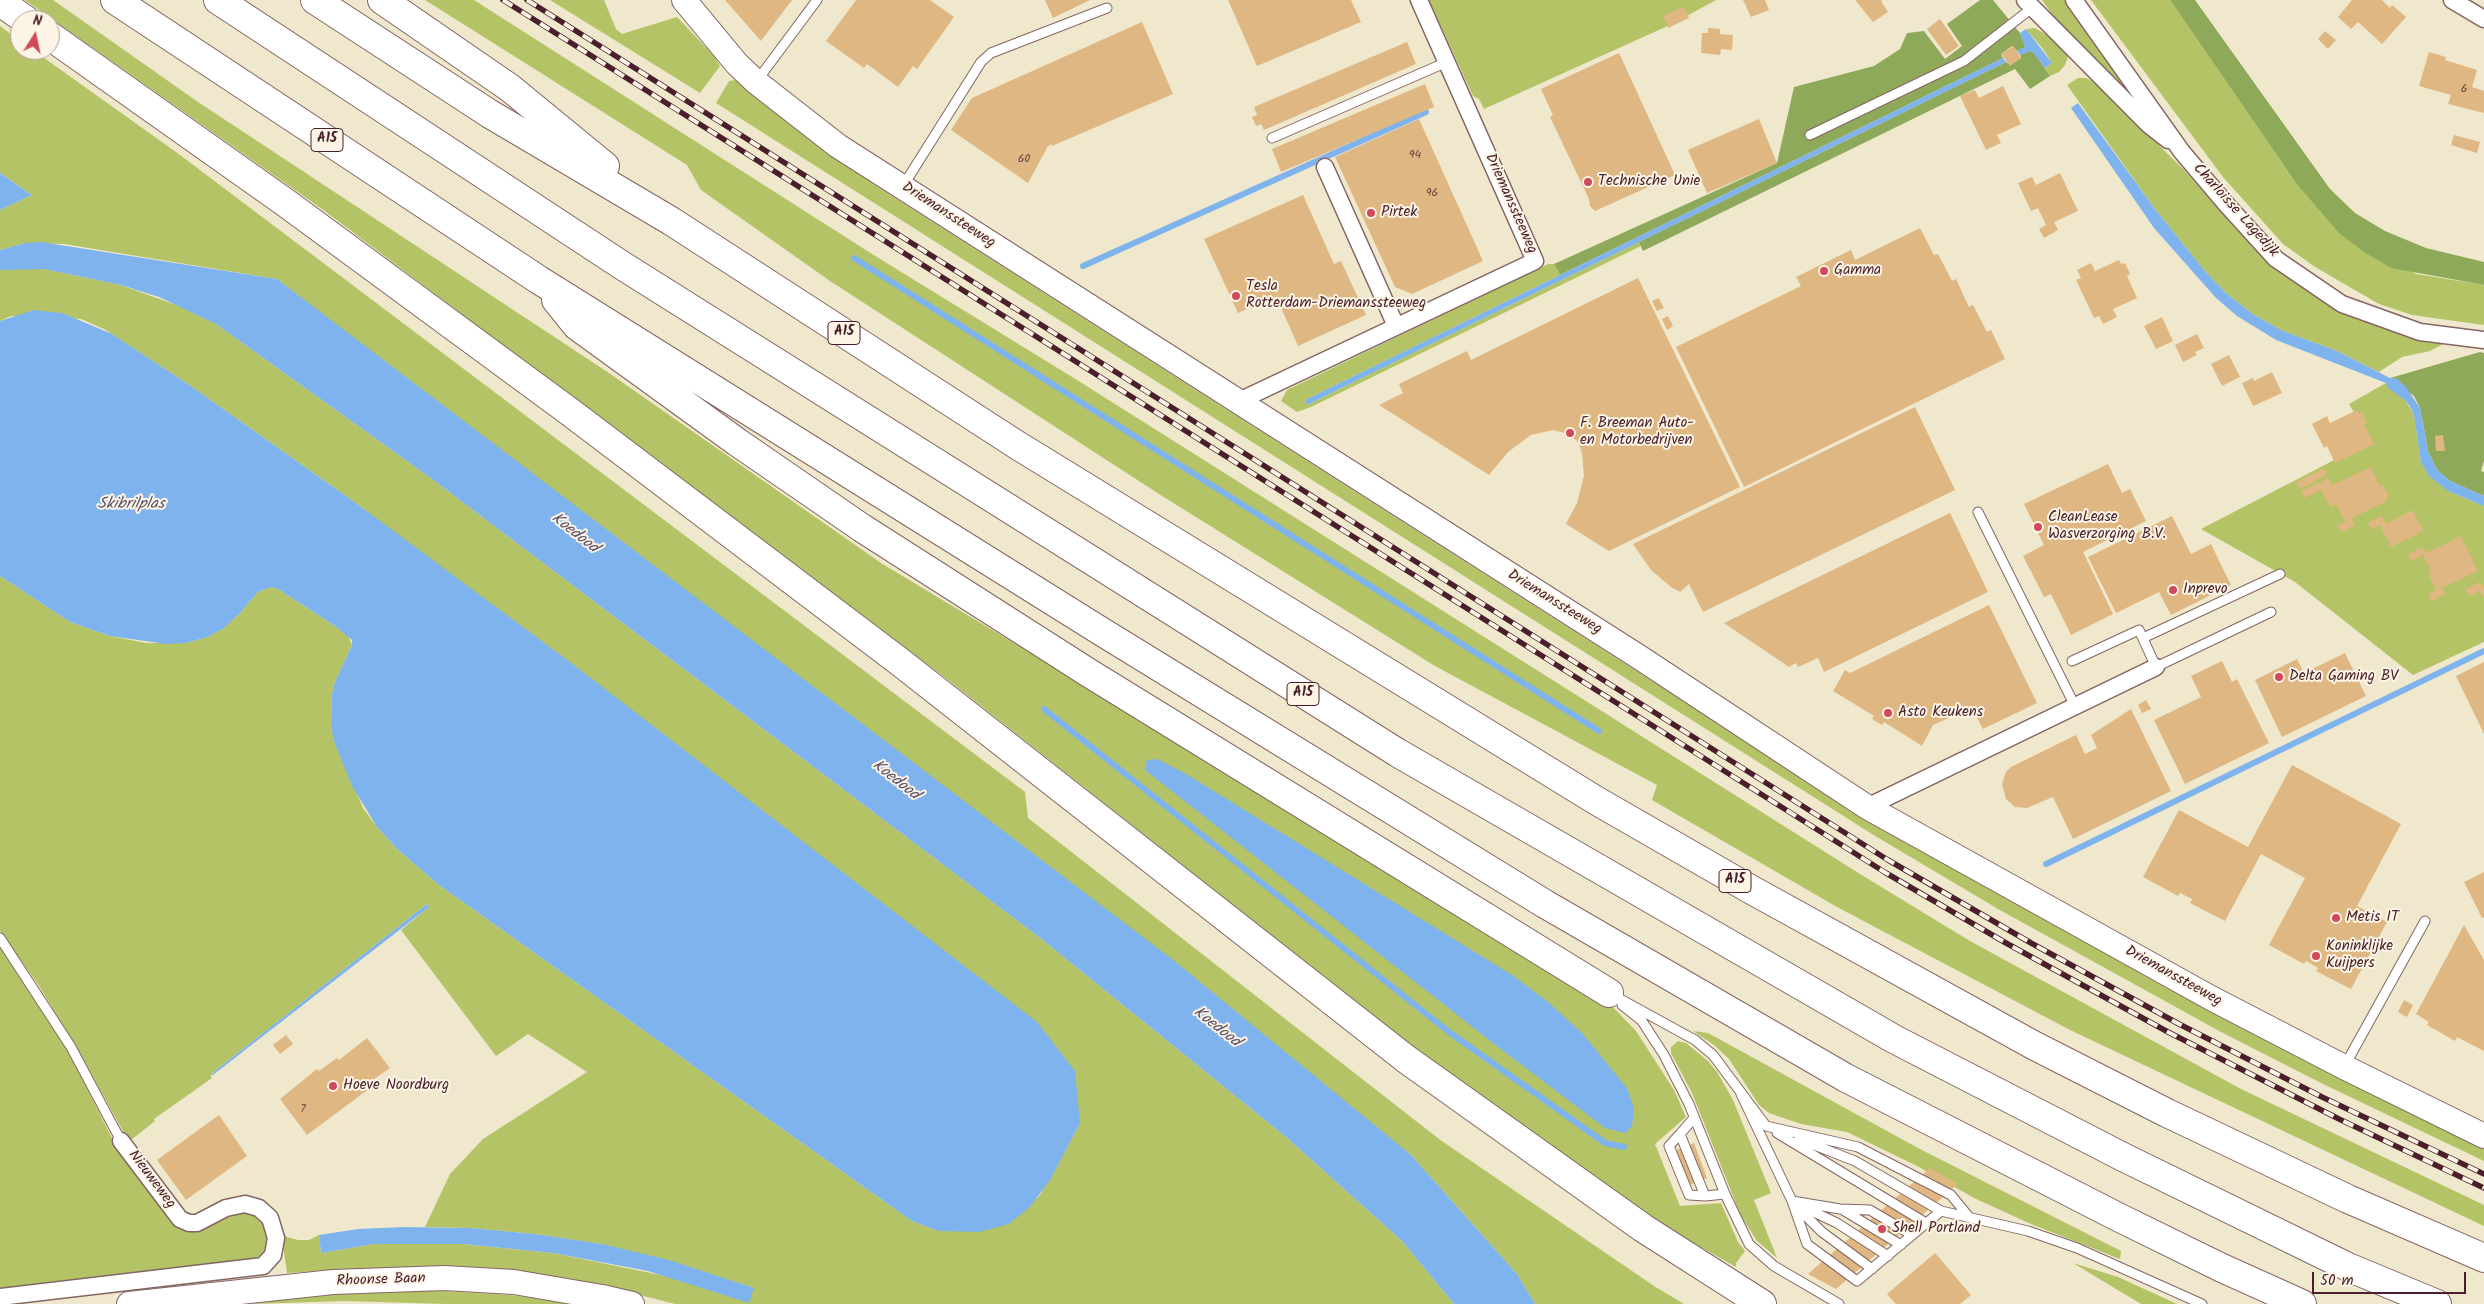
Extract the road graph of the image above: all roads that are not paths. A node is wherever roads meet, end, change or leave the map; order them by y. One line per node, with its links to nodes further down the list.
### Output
1 (115, 0): 24 (highway, A15)
2 (218, 0): 65 (highway, A15)
3 (315, 0): 23 (highway, A15)
4 (382, 0): 23 (highway, A15)
5 (684, 0): 17 (main road, Driemanssteeweg)
6 (817, 0): 17 (lane)
7 (1420, 0): 16 (street, Driemanssteeweg)
8 (2074, 0): 20 (street, Charloisse Lagedijk)
9 (2452, 0): 14 (street)
10 (0, 2): 13 (highway)
11 (2028, 3): 18 (lane, Charloisse Lagedijk); 20 (street, Charloisse Lagedijk)
12 (1107, 8): 22 (lane)
13 (12, 10)
14 (2484, 19)
15 (60, 43): 61 (highway)
16 (1447, 62): 19 (lane); 25 (street, Driemanssteeweg)
17 (756, 82): 22 (main road, Driemanssteeweg)
18 (1810, 135)
19 (1272, 138)
20 (2182, 152): 26 (street, Charloisse Lagedijk)
21 (1325, 167): 25 (street)
22 (903, 186): 27 (main road, Driemanssteeweg)
23 (671, 221): 56 (highway, A15)
24 (539, 280): 38 (highway, A15); 64 (highway, A15)
25 (1396, 326): 27 (street, Driemanssteeweg)
26 (2484, 340)
27 (1239, 401): 35 (main road, Driemanssteeweg)
28 (1978, 512): 34 (lane)
29 (2280, 574): 31 (lane)
30 (2271, 612): 33 (lane)
31 (2143, 638): 32 (lane); 33 (lane)
32 (2072, 661)
33 (2156, 667): 34 (street)
34 (2074, 706): 35 (street)
35 (1867, 807): 39 (main road, Driemanssteeweg)
36 (2425, 921): 39 (lane)
37 (0, 938): 45 (lane, Nieuweweg)
38 (1609, 993): 40 (lane, A15); 41 (lane, A15)
39 (2344, 1067): 44 (main road, Driemanssteeweg)
40 (1741, 1094): 42 (lane); 48 (lane, A15)
41 (1694, 1118): 43 (lane); 46 (lane, A15)
42 (1766, 1126): 50 (lane); 51 (lane); 52 (lane)
43 (1680, 1134): 47 (lane); 47 (lane)
44 (2484, 1136)
45 (121, 1141): 58 (street, Nieuweweg)
46 (1725, 1194): 47 (lane); 62 (lane, A15)
47 (1705, 1196)
48 (1792, 1201): 49 (lane); 55 (lane); 57 (lane); 57 (lane, A15)
49 (1840, 1209): 53 (lane); 54 (lane)
50 (1941, 1211): 51 (lane); 52 (lane, A15)
51 (1970, 1217): 63 (lane)
52 (1926, 1224): 53 (lane, A15)
53 (1912, 1235): 54 (lane, A15)
54 (1901, 1245): 55 (lane, A15)
55 (1888, 1256): 57 (lane, A15)
56 (2484, 1258)
57 (1872, 1269)
58 (0, 1297)
59 (129, 1304): 60 (main road, Rhoonse Baan)
60 (632, 1304)
61 (1762, 1304)
62 (1839, 1304)
63 (2202, 1304)
64 (2302, 1304)
65 (2437, 1304)

